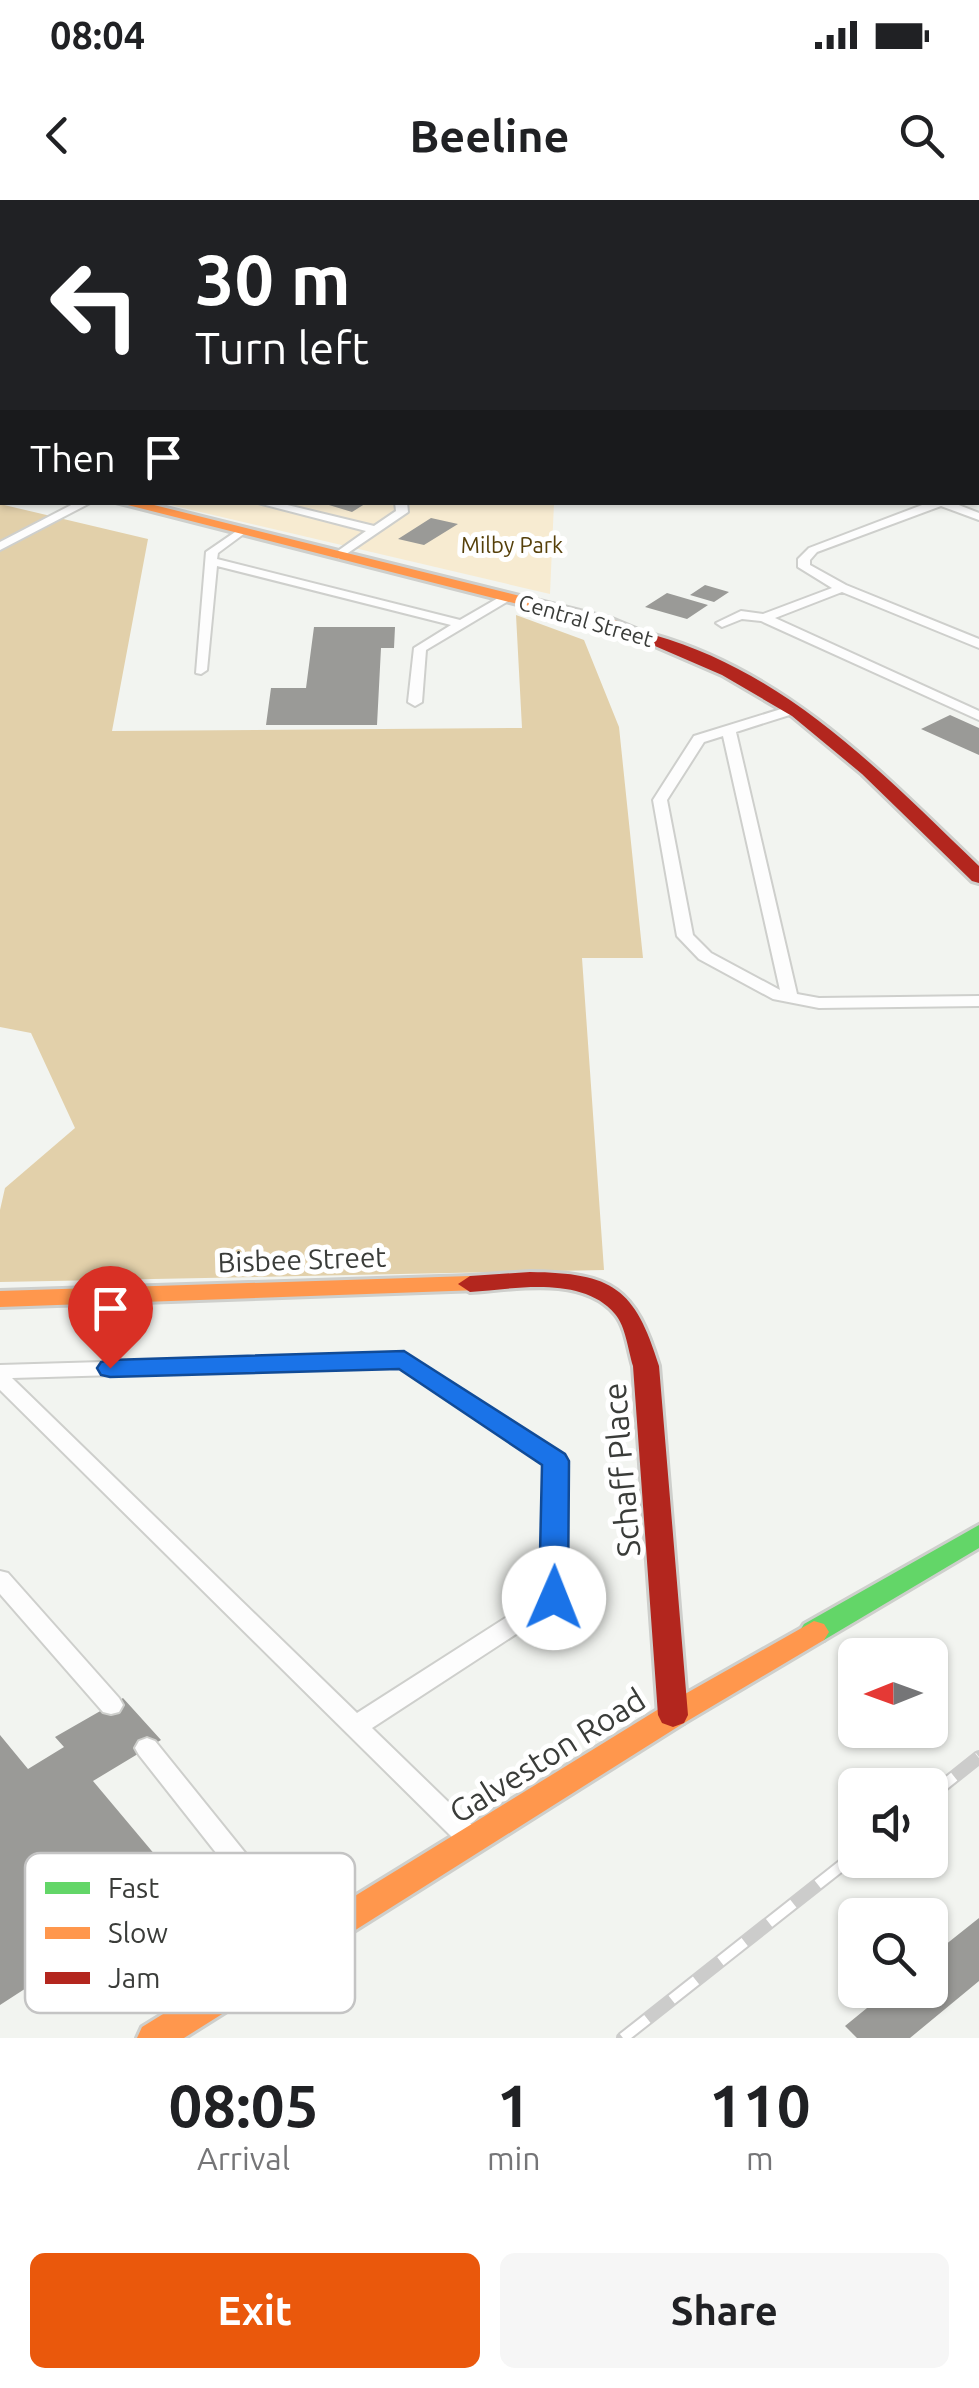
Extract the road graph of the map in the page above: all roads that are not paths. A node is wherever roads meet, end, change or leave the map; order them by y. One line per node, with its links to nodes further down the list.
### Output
1 (81, 505): 10 (lane)
2 (135, 505): 9 (street, Central Street)
3 (272, 505): 8 (lane)
4 (401, 505): 8 (lane)
5 (936, 505): 13 (lane)
6 (946, 505): 7 (lane)
7 (979, 517)
8 (376, 530): 11 (lane)
9 (241, 531): 11 (street, Central Street); 12 (lane)
10 (0, 547)
11 (339, 555): 14 (street, Central Street)
12 (212, 561): 17 (lane); 19 (lane)
13 (842, 588): 15 (lane); 18 (lane)
14 (509, 598): 17 (lane); 21 (street, Central Street)
15 (764, 618): 16 (lane); 22 (lane)
16 (722, 623)
17 (462, 624): 20 (lane)
18 (979, 644)
19 (201, 670)
20 (415, 702)
21 (794, 709): 23 (lane); 24 (street, Central Street)
22 (979, 716)
23 (729, 731): 25 (lane); 25 (lane)
24 (979, 876)
25 (790, 998): 26 (lane)
26 (979, 1001)
27 (604, 1292): 28 (street, Bisbee Street); 33 (street, Schaff Place)
28 (0, 1299)
29 (0, 1375): 34 (lane); 34 (lane)
30 (979, 1535): 33 (street, Galveston Road)
31 (0, 1579): 32 (lane)
32 (112, 1705)
33 (673, 1715): 36 (street, Galveston Road)
34 (356, 1726): 36 (lane)
35 (148, 1748): 37 (lane)
36 (470, 1840): 38 (street, Galveston Road)
37 (231, 1853)
38 (355, 1911)
39 (193, 2013): 40 (street, Galveston Road)
40 (154, 2038)

